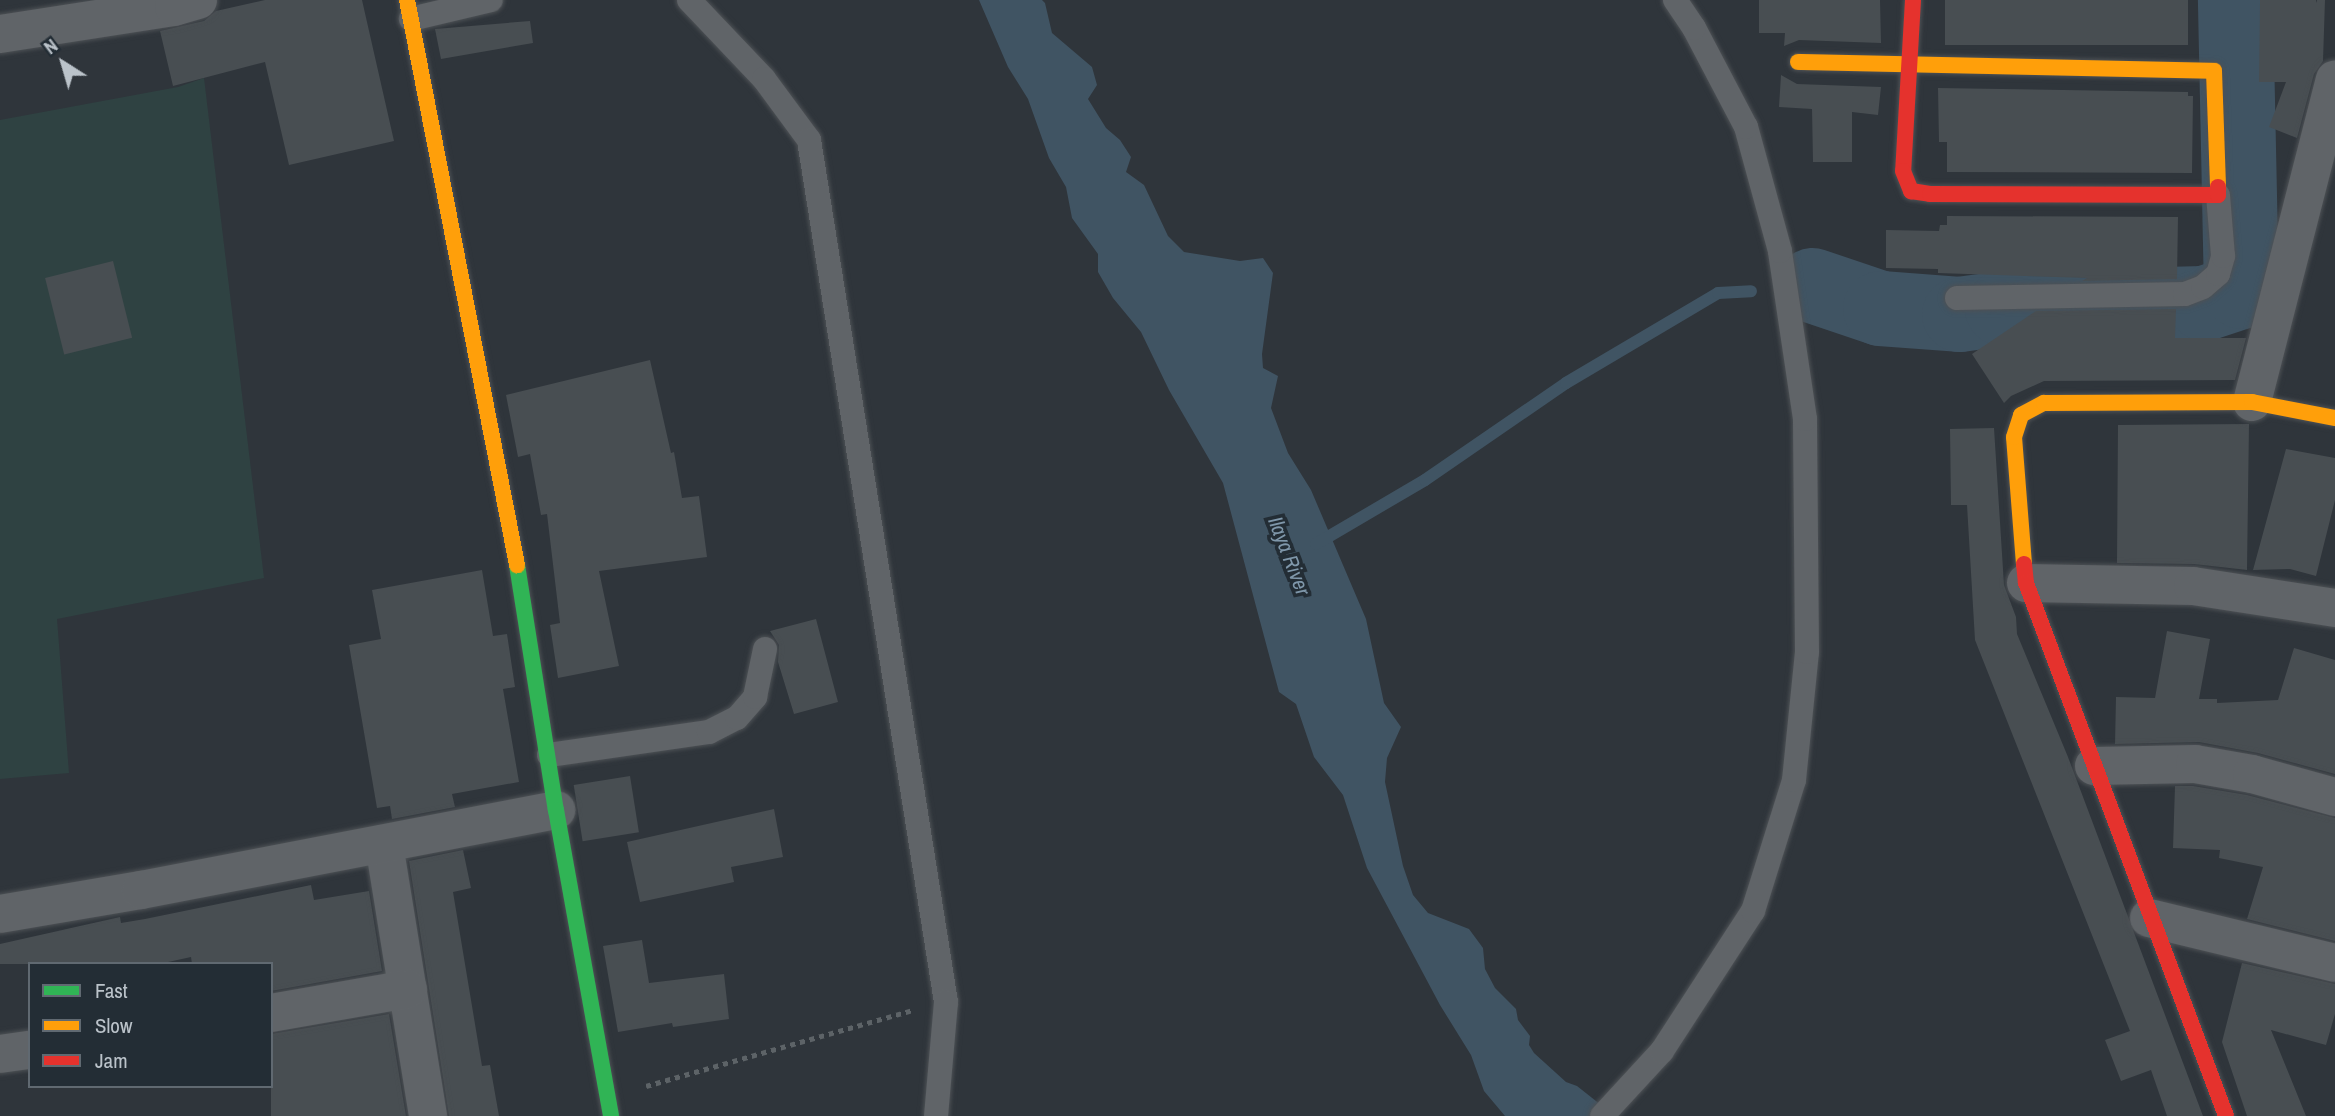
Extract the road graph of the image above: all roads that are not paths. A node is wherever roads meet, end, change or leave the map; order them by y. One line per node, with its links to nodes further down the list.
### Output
1 (198, 0): 7 (street)
2 (491, 0): 6 (lane)
3 (689, 0): 32 (lane)
4 (1675, 0): 33 (lane)
5 (1913, 0): 9 (street)
6 (409, 9): 18 (street)
7 (12, 22)
8 (1798, 62): 9 (street)
9 (1911, 66): 11 (street); 11 (street)
10 (2335, 79): 13 (street)
11 (2218, 195): 12 (lane)
12 (1957, 298)
13 (2252, 401): 14 (street); 15 (street)
14 (2335, 418)
15 (2025, 583): 16 (street); 19 (street)
16 (2335, 608)
17 (765, 649): 18 (lane)
18 (549, 755): 21 (street)
19 (2094, 766): 20 (street); 24 (street)
20 (2335, 797)
21 (556, 810): 22 (street); 31 (street)
22 (384, 844): 23 (street); 26 (street)
23 (0, 914)
24 (2149, 918): 25 (street); 34 (street)
25 (2335, 963)
26 (408, 989): 27 (street); 30 (street)
27 (273, 1013)
28 (28, 1050): 29 (street)
29 (0, 1054)
30 (429, 1116)
31 (611, 1116)
32 (936, 1116)
33 (1602, 1116)
34 (2226, 1116)

